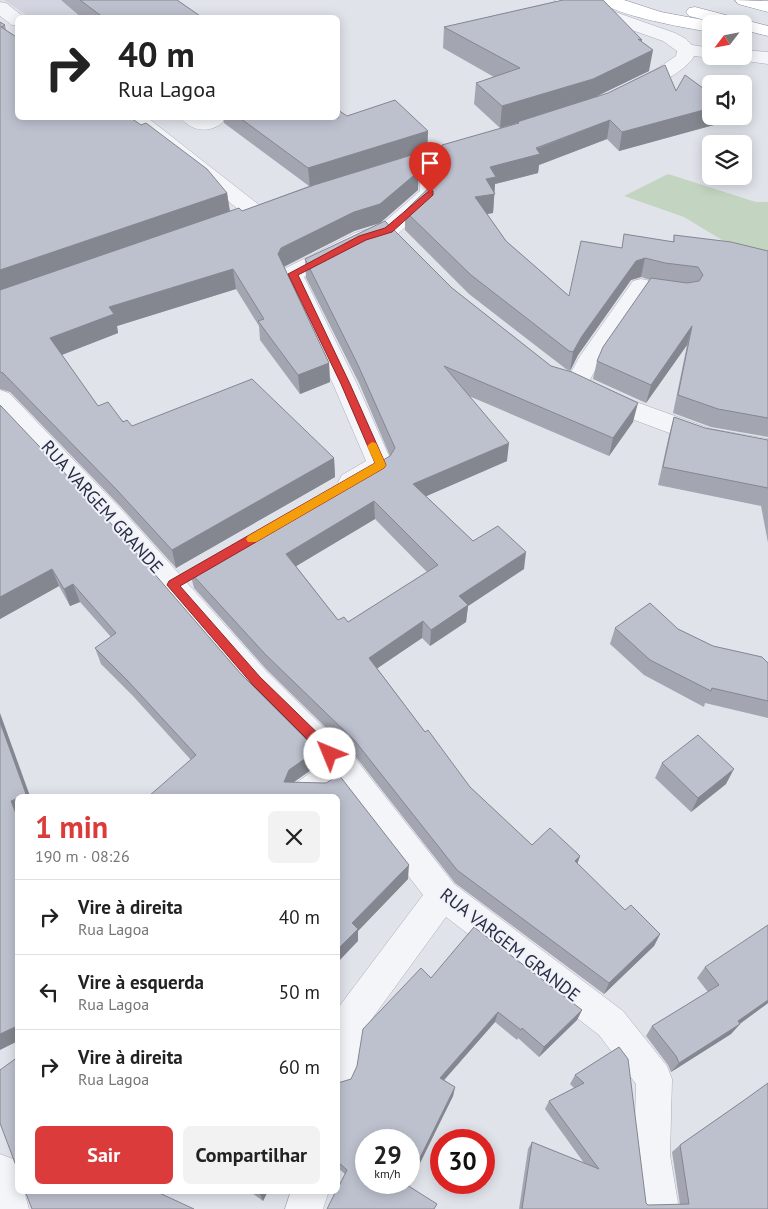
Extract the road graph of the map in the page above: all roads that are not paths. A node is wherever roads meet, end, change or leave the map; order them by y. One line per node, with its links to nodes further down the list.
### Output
1 (564, 0): 13 (street)
2 (608, 0): 9 (highway)
3 (653, 0): 7 (highway)
4 (744, 0): 6 (highway)
5 (0, 7): 8 (street)
6 (768, 7)
7 (707, 15)
8 (15, 19)
9 (702, 25)
10 (752, 27): 12 (highway)
11 (752, 31): 12 (highway)
12 (768, 32)
13 (686, 50): 14 (street); 17 (street)
14 (702, 52)
15 (752, 57): 16 (street)
16 (768, 58)
17 (622, 93)
18 (140, 120): 24 (street)
19 (194, 120): 20 (street)
20 (211, 120)
21 (494, 139): 22 (street)
22 (429, 160): 23 (street); 28 (street)
23 (365, 180)
24 (256, 213)
25 (685, 293): 27 (street)
26 (0, 399): 29 (street, RUA VARGEM GRANDE)
27 (768, 448)
28 (328, 495)
29 (343, 767): 30 (street); 31 (street, RUA VARGEM GRANDE)
30 (306, 794)
31 (443, 895): 32 (street); 37 (street, RUA VARGEM GRANDE)
32 (340, 1063)
33 (0, 1172): 35 (street)
34 (309, 1194): 36 (street)
35 (10, 1209)
36 (304, 1209)
37 (660, 1209)

